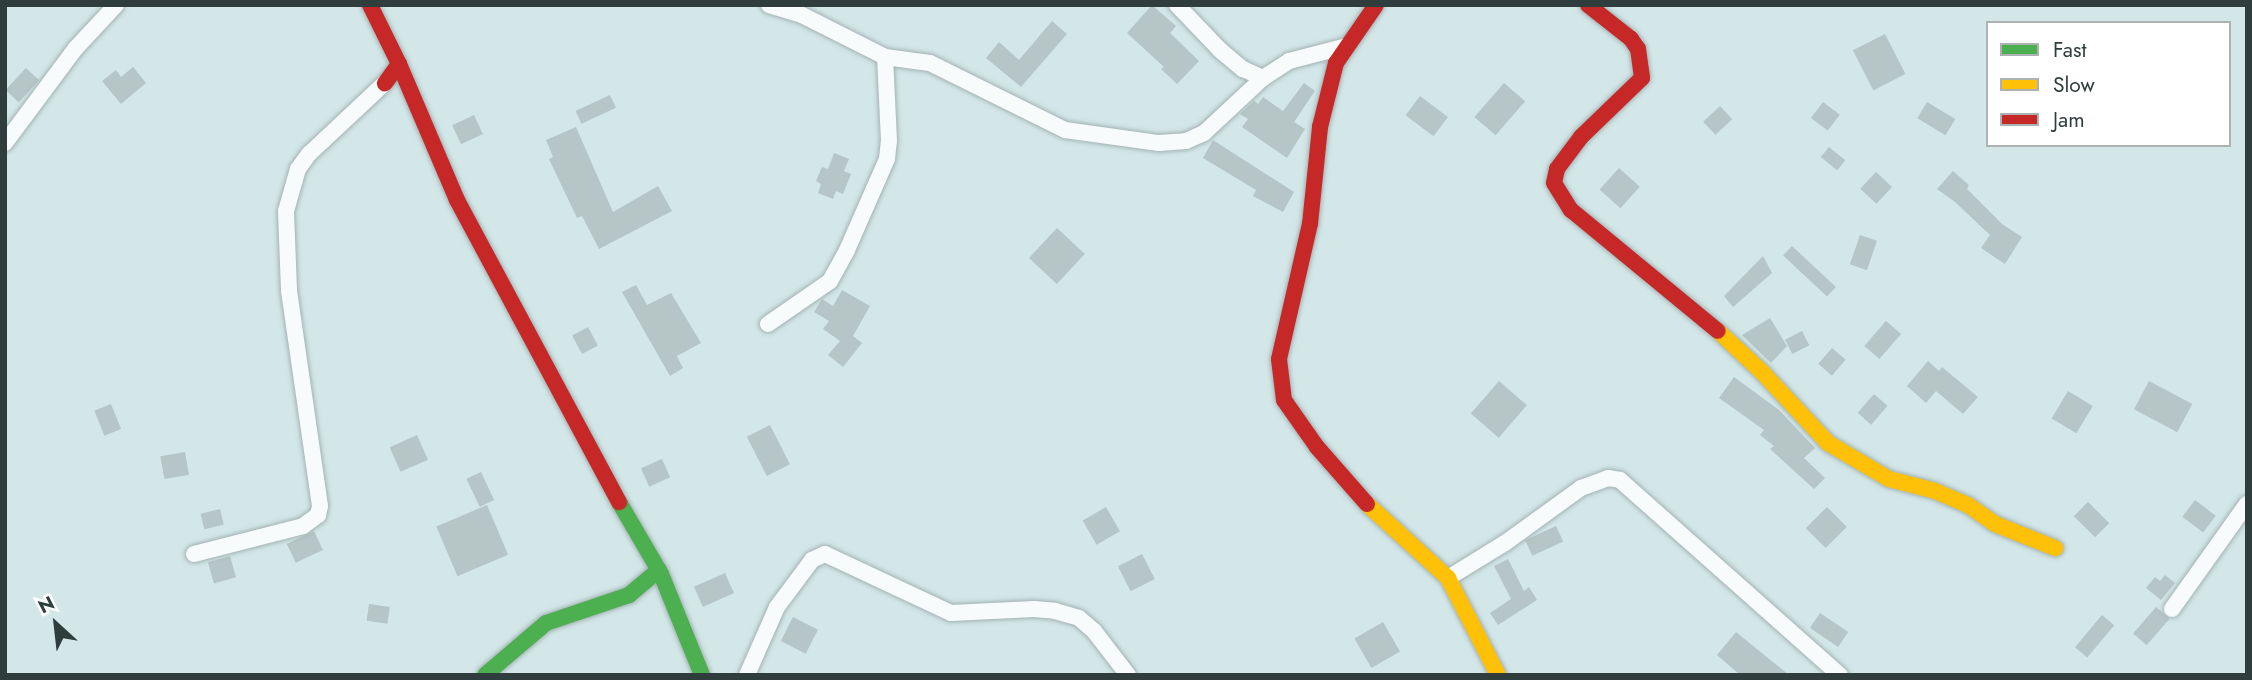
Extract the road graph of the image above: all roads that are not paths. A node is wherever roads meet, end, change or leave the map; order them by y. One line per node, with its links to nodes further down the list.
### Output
1 (116, 5): 11 (street)
2 (370, 5): 9 (street)
3 (769, 5): 8 (street)
4 (1177, 5): 10 (street)
5 (1376, 5): 7 (street)
6 (1588, 5): 14 (street)
7 (1347, 46): 10 (street); 17 (street)
8 (885, 57): 10 (street); 12 (street)
9 (399, 64): 15 (street); 16 (street)
10 (1263, 78)
11 (5, 143)
12 (768, 324)
13 (2247, 504): 18 (street)
14 (2055, 548)
15 (194, 554)
16 (659, 570): 19 (street); 20 (street)
17 (1448, 578): 23 (street); 24 (street)
18 (2172, 609)
19 (485, 675)
20 (702, 675)
21 (747, 675): 22 (street)
22 (1128, 675)
23 (1498, 675)
24 (1840, 675)

